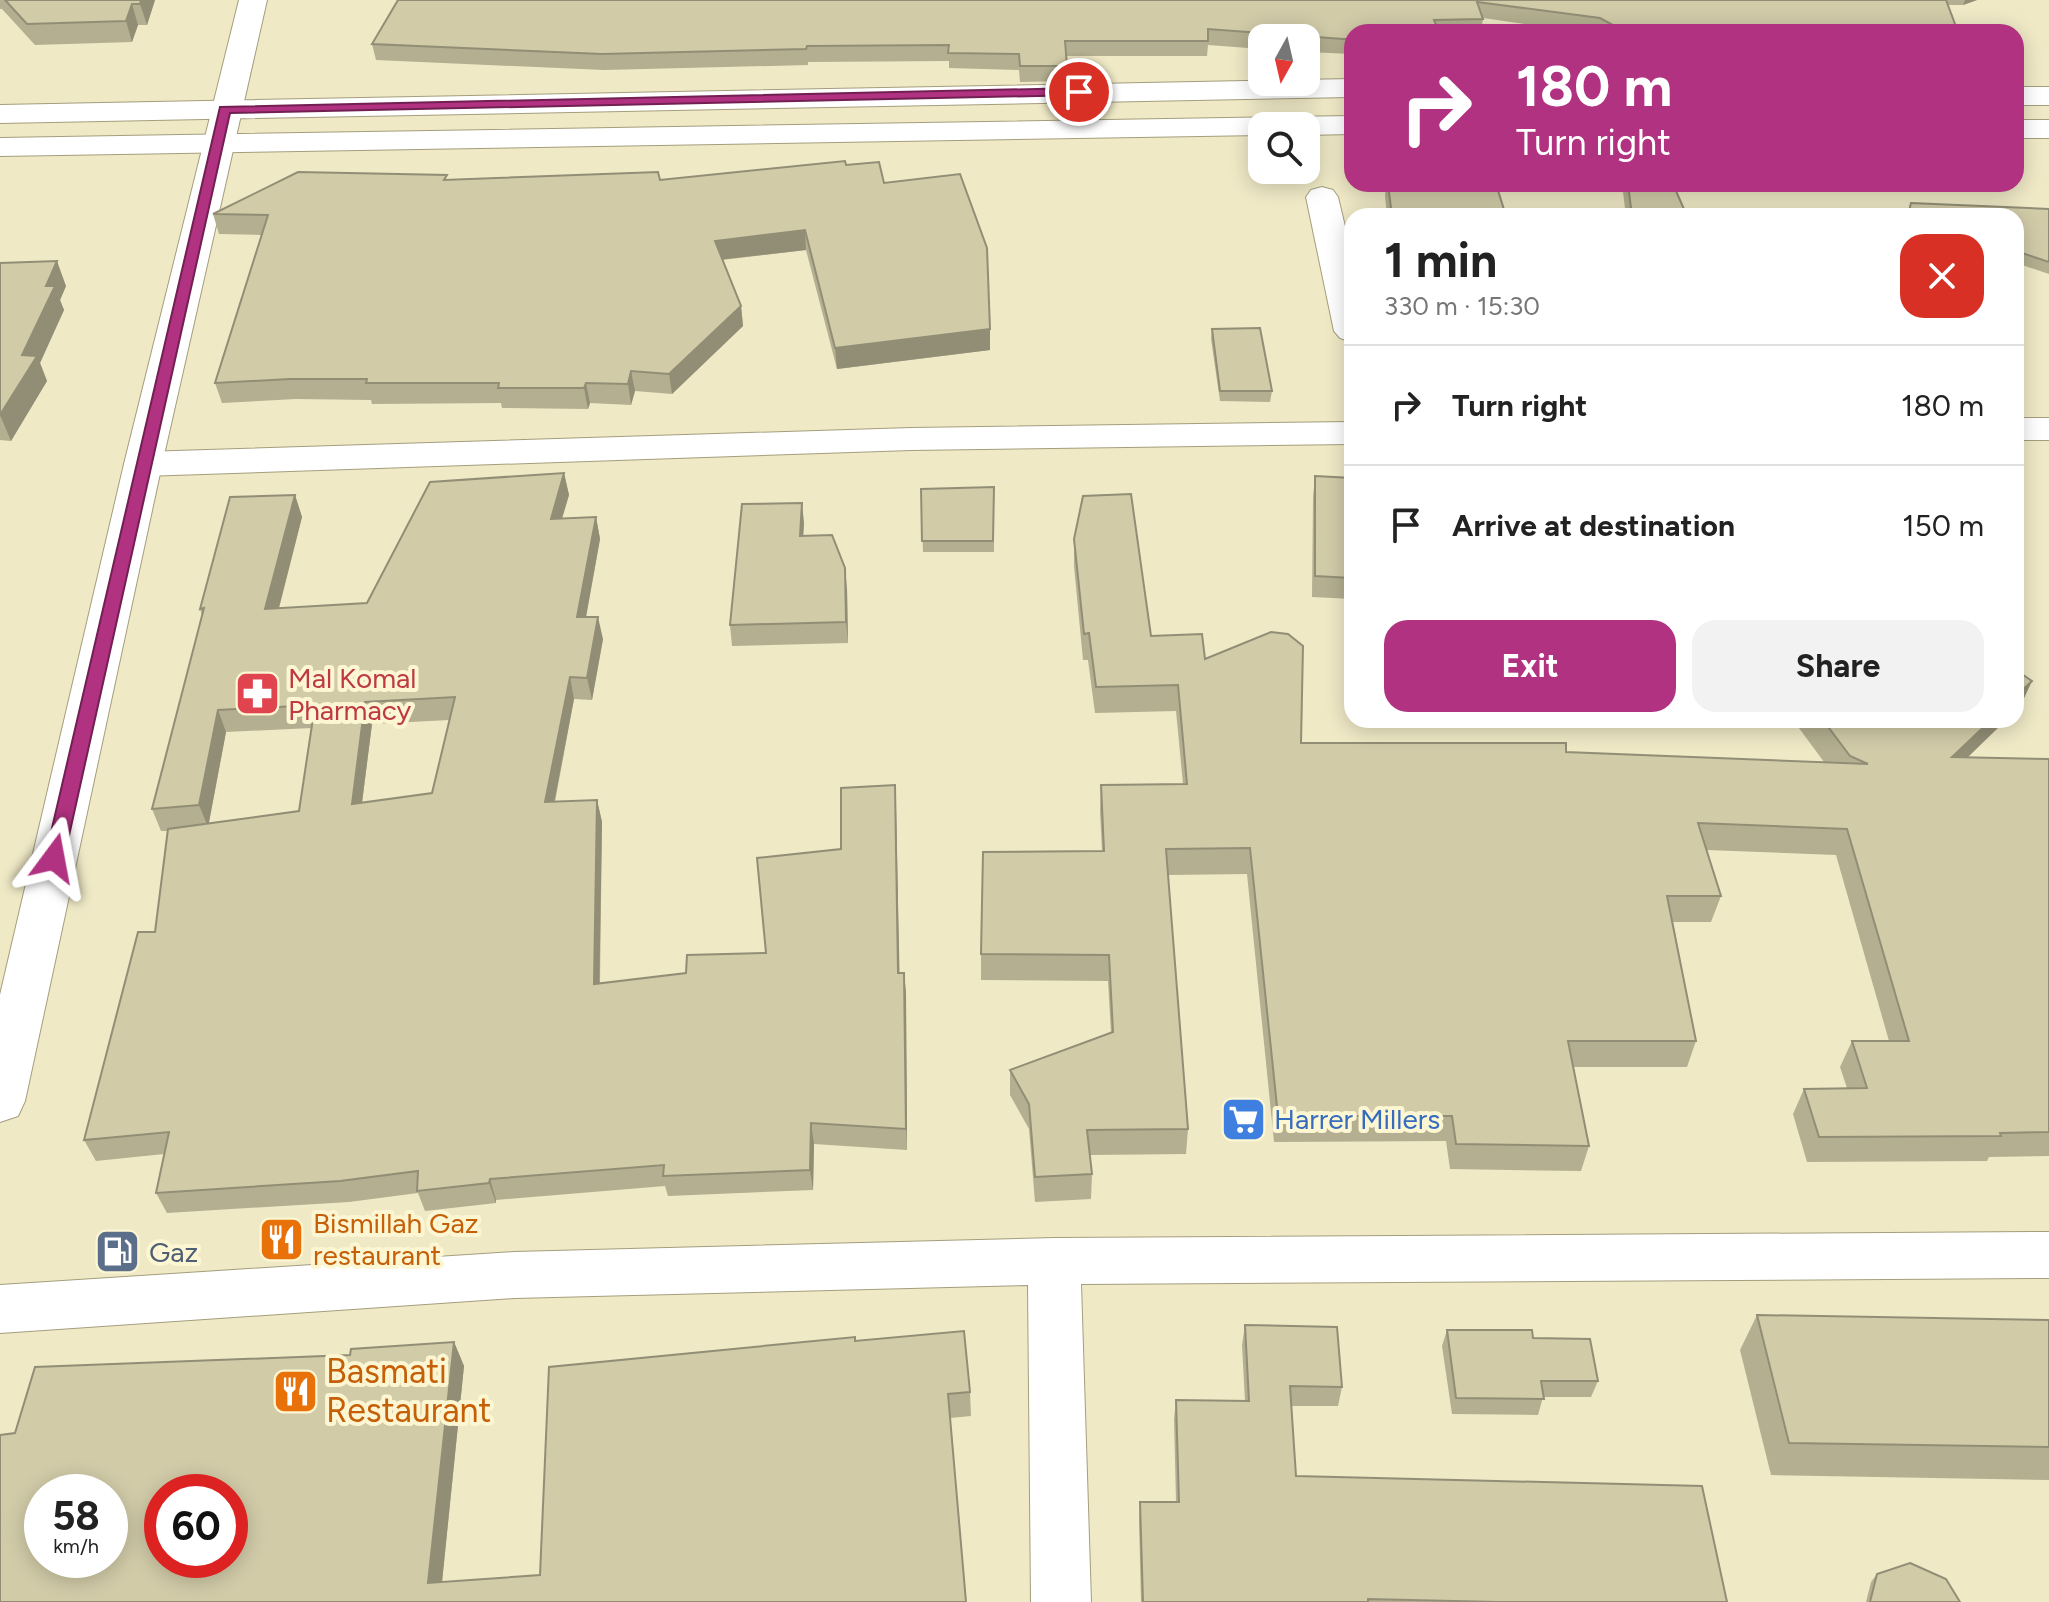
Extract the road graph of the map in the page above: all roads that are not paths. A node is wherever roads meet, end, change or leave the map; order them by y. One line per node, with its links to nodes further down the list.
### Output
1 (253, 0): 7 (street)
2 (1344, 88): 7 (street)
3 (2024, 96): 4 (street)
4 (2049, 96)
5 (0, 114): 7 (street)
6 (1344, 125): 7 (street)
7 (221, 126): 10 (street); 16 (street)
8 (2024, 129): 9 (street)
9 (2049, 129)
10 (0, 147)
11 (1322, 197): 12 (street)
12 (1344, 295)
13 (2024, 429): 14 (street)
14 (2049, 429)
15 (1344, 433): 16 (street)
16 (143, 464): 17 (street)
17 (0, 1101)
18 (2049, 1255): 19 (street)
19 (1054, 1261): 20 (street); 21 (street)
20 (0, 1309)
21 (1061, 1602)

